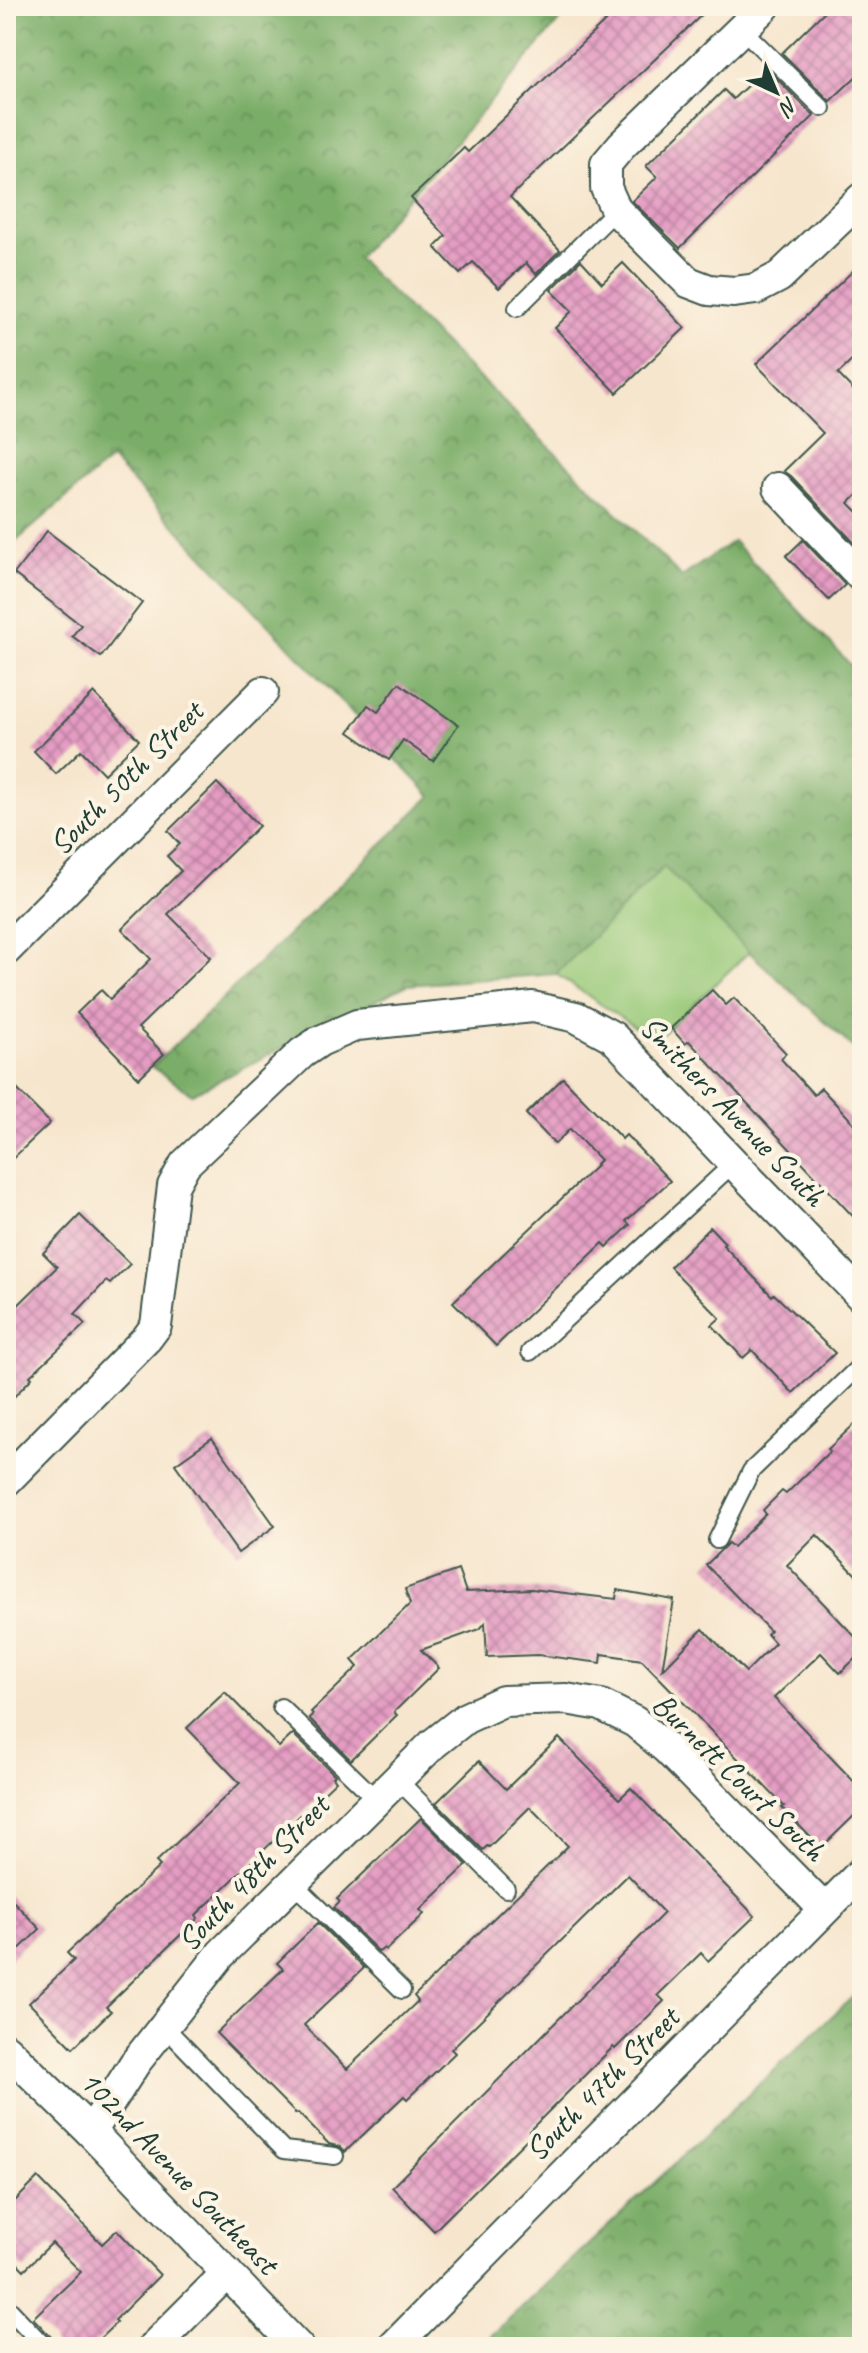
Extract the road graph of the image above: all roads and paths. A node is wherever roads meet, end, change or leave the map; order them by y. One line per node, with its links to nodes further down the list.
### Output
1 (765, 6): 2 (street)
2 (742, 29): 3 (lane); 5 (street)
3 (822, 108)
4 (862, 198): 5 (street)
5 (611, 199): 6 (lane)
6 (517, 308)
7 (778, 488): 8 (street)
8 (862, 577)
9 (263, 692): 10 (street, South 50th Street)
10 (6, 950)
11 (734, 1163): 12 (street, Smithers Avenue South); 13 (lane); 15 (street, Smithers Avenue South)
12 (862, 1297)
13 (530, 1352)
14 (862, 1364): 16 (lane)
15 (6, 1481)
16 (717, 1540)
17 (503, 1701): 19 (street, South 48th Street); 23 (street, Burnett Court South)
18 (281, 1707): 19 (lane)
19 (387, 1789): 21 (street, South 48th Street); 22 (lane)
20 (862, 1872): 23 (street, South 47th Street)
21 (293, 1883): 24 (lane); 25 (street, South 48th Street)
22 (506, 1889)
23 (824, 1909): 34 (street, South 47th Street)
24 (402, 1990)
25 (163, 2025): 27 (street, South 48th Street); 28 (lane)
26 (6, 2049): 27 (street, 102nd Avenue Southeast)
27 (91, 2132): 29 (street, 102nd Avenue Southeast)
28 (335, 2156)
29 (227, 2273): 32 (street); 33 (street, 102nd Avenue Southeast)
30 (6, 2306): 31 (lane)
31 (45, 2347)
32 (153, 2347)
33 (298, 2347)
34 (393, 2347)

